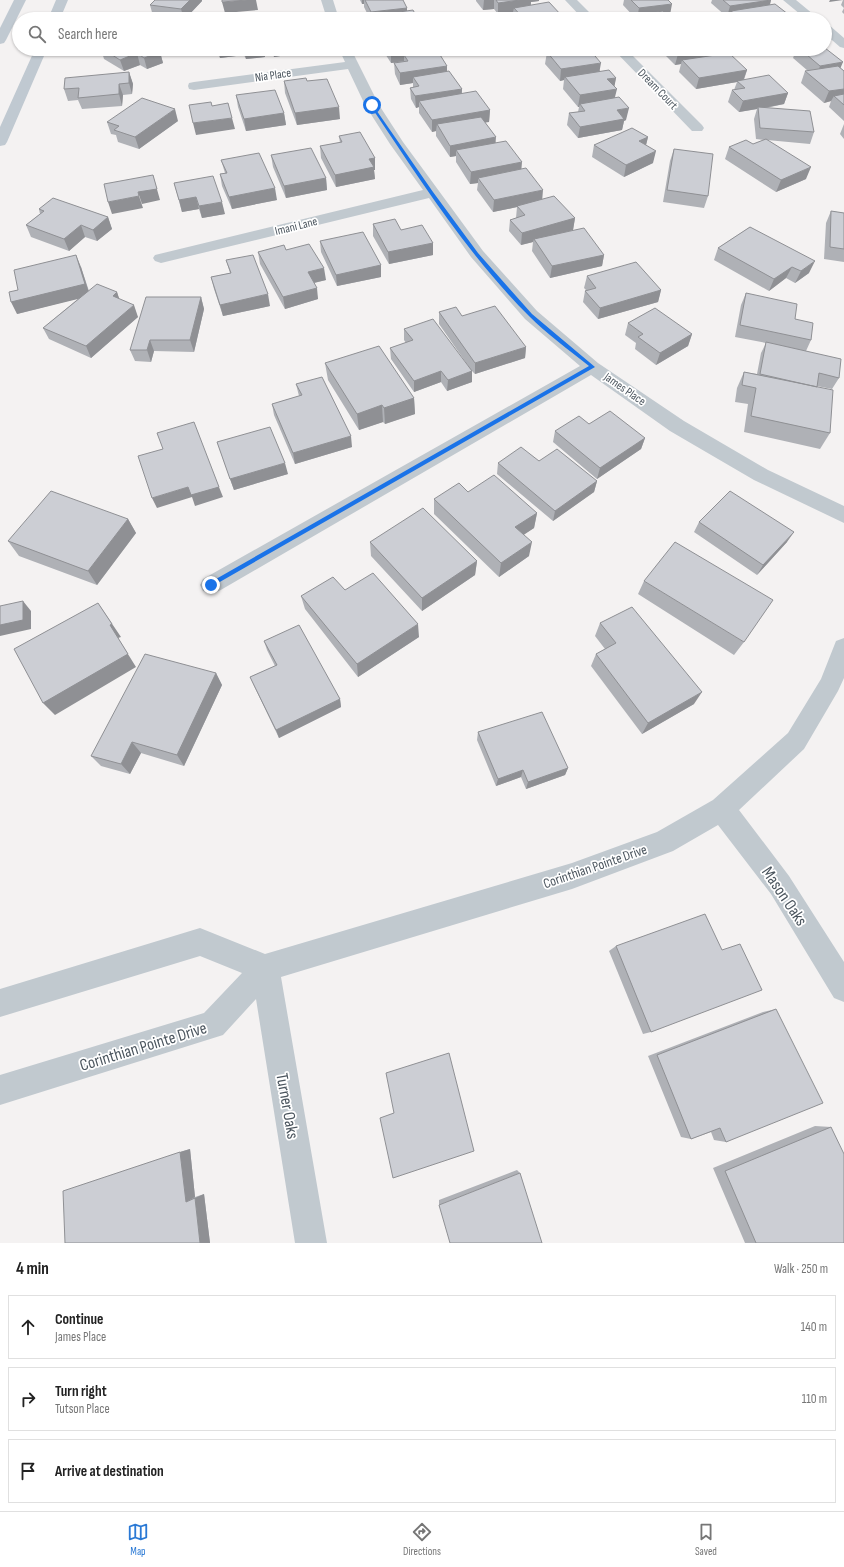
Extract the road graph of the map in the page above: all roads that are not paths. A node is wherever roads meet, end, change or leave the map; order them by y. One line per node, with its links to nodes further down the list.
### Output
1 (20, 0): 6 (main road)
2 (62, 0): 7 (main road)
3 (327, 0): 8 (street)
4 (571, 0): 9 (street)
5 (789, 0): 10 (street)
6 (14, 12)
7 (57, 12)
8 (331, 12)
9 (583, 12)
10 (804, 12)
11 (12, 16): 13 (main road)
12 (832, 34): 15 (street)
13 (0, 41): 14 (main road)
14 (12, 41)
15 (844, 44)
16 (37, 56): 22 (main road)
17 (348, 56): 19 (street, James Place)
18 (626, 56): 21 (street, Dream Court)
19 (352, 65): 20 (street, Nia Place); 23 (street, James Place)
20 (194, 86)
21 (697, 128)
22 (0, 142)
23 (431, 193): 24 (street, Imani Lane); 25 (street, James Place)
24 (161, 258)
25 (592, 367): 26 (street, James Place); 27 (street)
26 (844, 516)
27 (211, 585)
28 (844, 648): 29 (street, Corinthian Pointe Drive)
29 (722, 809): 30 (street, Corinthian Pointe Drive); 31 (street, Mason Oaks)
30 (265, 968): 32 (street); 33 (street, Corinthian Pointe Drive); 34 (street, Turner Oaks)
31 (844, 988)
32 (0, 1003)
33 (0, 1090)
34 (312, 1243)

